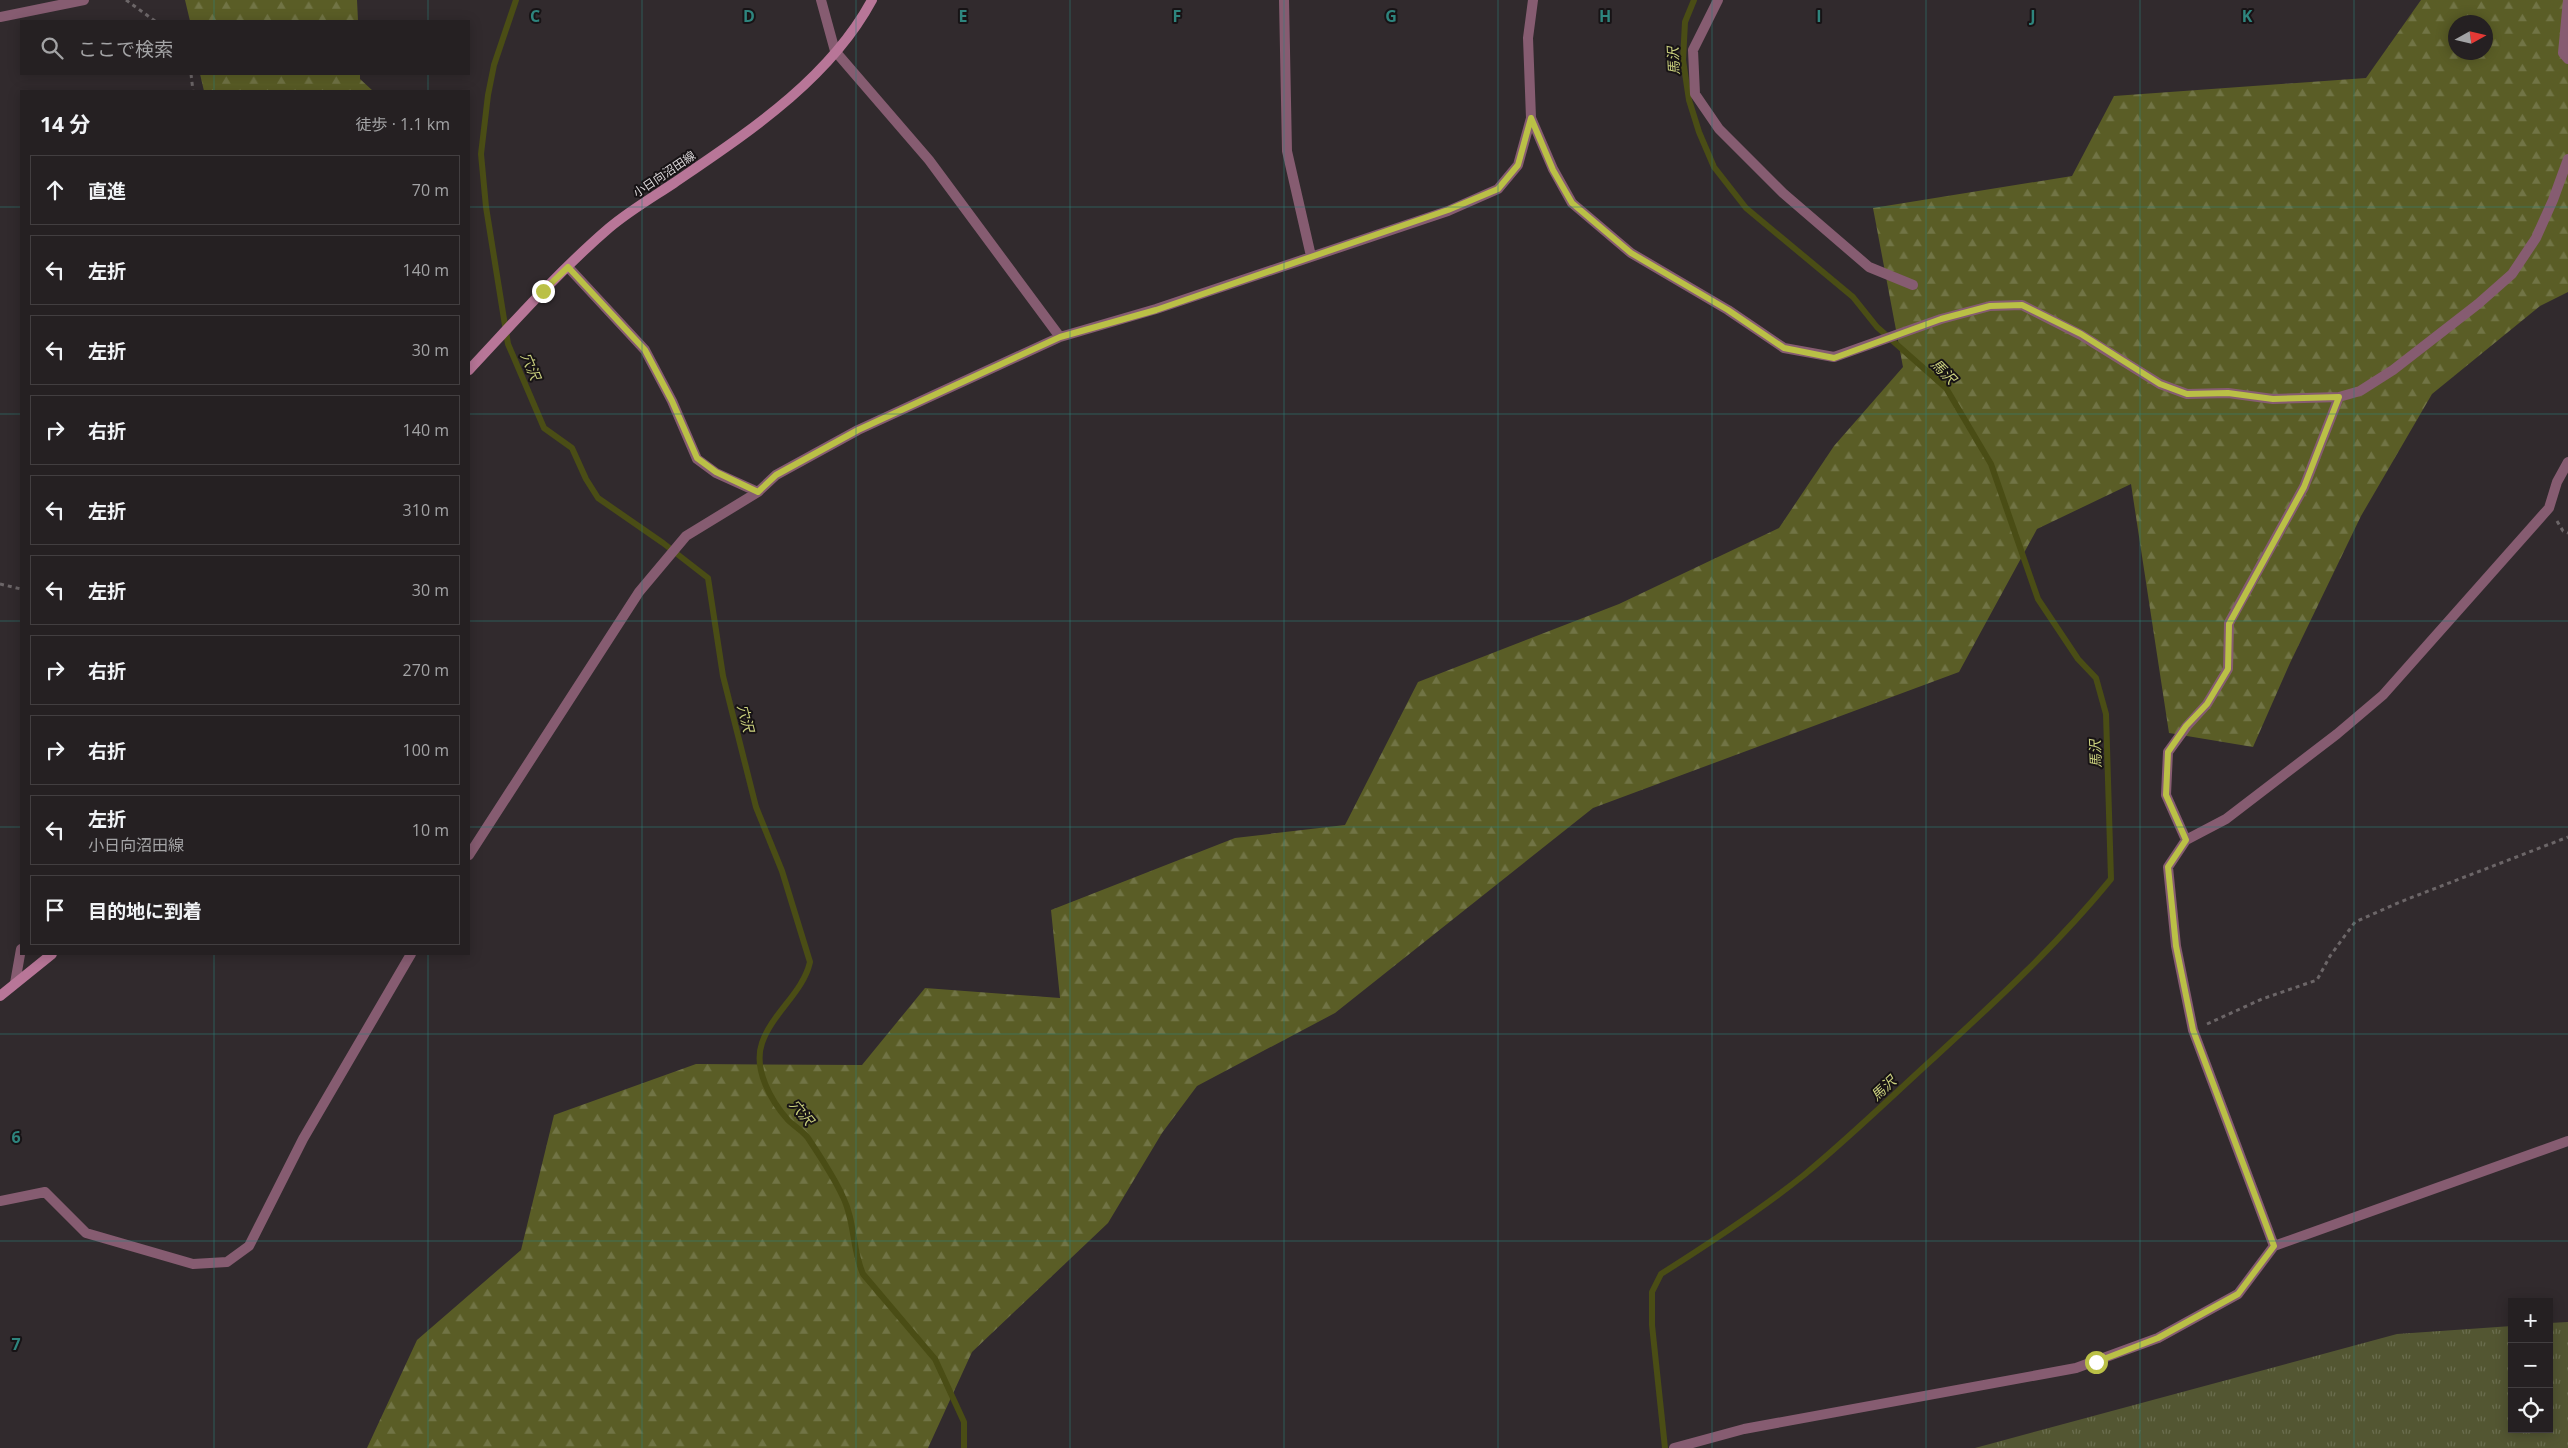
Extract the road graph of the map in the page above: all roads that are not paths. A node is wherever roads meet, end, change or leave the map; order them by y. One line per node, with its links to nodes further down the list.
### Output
1 (84, 0): 8 (street)
2 (821, 0): 9 (street)
3 (872, 0): 9 (main road, 小日向沼田線)
4 (1284, 0): 13 (street)
5 (1534, 0): 11 (street)
6 (1718, 0): 15 (street)
7 (2568, 0): 10 (street)
8 (0, 17)
9 (835, 51): 14 (main road, 小日向沼田線); 16 (street)
10 (2568, 59)
11 (1531, 118): 13 (street); 18 (street)
12 (2568, 159): 18 (street)
13 (1311, 256): 16 (street)
14 (568, 267): 17 (main road, 小日向沼田線); 20 (street)
15 (1913, 286)
16 (1060, 337): 20 (street)
17 (470, 369)
18 (2339, 397): 21 (street)
19 (2568, 462): 21 (street)
20 (758, 492): 22 (street)
21 (2186, 840): 30 (street)
22 (470, 852)
23 (20, 955): 26 (street)
24 (51, 955): 26 (main road)
25 (410, 955): 29 (street)
26 (15, 983): 27 (main road)
27 (0, 996)
28 (2568, 1141): 30 (street)
29 (0, 1200)
30 (2274, 1246): 31 (street)
31 (1674, 1448)

